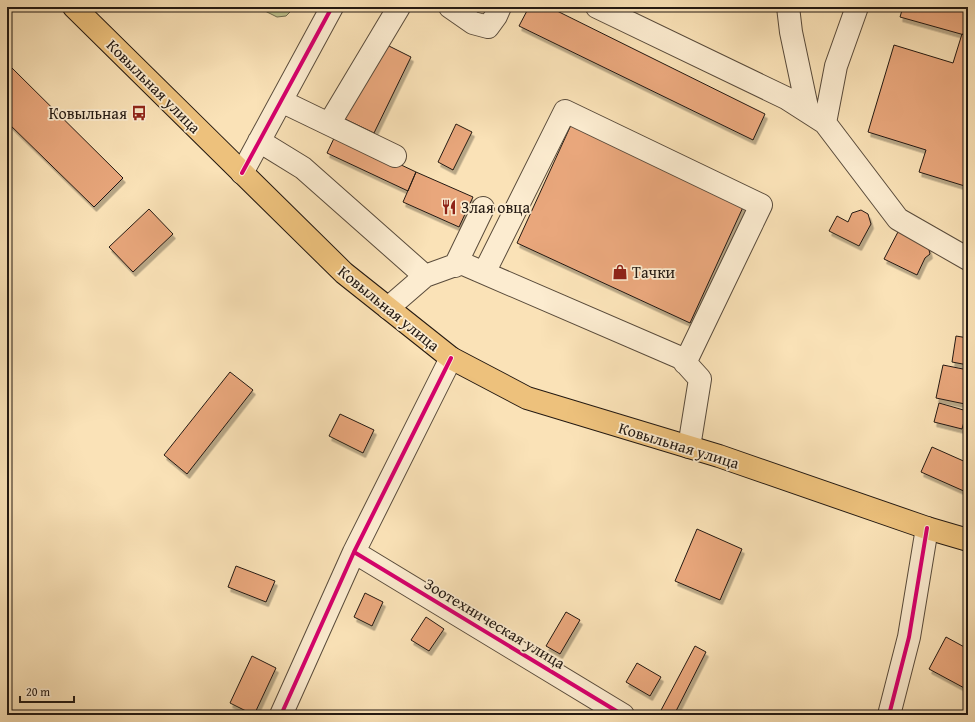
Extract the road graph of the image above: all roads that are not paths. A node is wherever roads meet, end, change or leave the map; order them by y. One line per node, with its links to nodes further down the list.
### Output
1 (74, 7): 14 (main road, Ковыльная улица)
2 (332, 7): 9 (street)
3 (399, 7): 11 (street)
4 (450, 7): 5 (street)
5 (500, 7)
6 (597, 7): 10 (street)
7 (788, 7): 10 (street)
8 (857, 7): 10 (street)
9 (281, 101): 11 (street); 12 (street)
10 (816, 118): 16 (street)
11 (329, 124): 13 (street)
12 (259, 141): 14 (street); 19 (street)
13 (395, 156)
14 (242, 173): 20 (main road, Ковыльная улица)
15 (484, 208): 17 (street)
16 (968, 260)
17 (455, 266): 18 (street); 19 (street)
18 (484, 273): 22 (street); 22 (street)
19 (425, 276): 20 (street)
20 (388, 308): 21 (main road, Ковыльная улица)
21 (451, 358): 23 (main road, Ковыльная улица); 26 (street)
22 (685, 363): 23 (street)
23 (689, 447): 24 (main road, Ковыльная улица)
24 (927, 528): 25 (main road, Ковыльная улица); 29 (street)
25 (968, 540)
26 (354, 552): 27 (street); 28 (street, Зоотехническая улица)
27 (280, 715)
28 (623, 715)
29 (889, 715)

